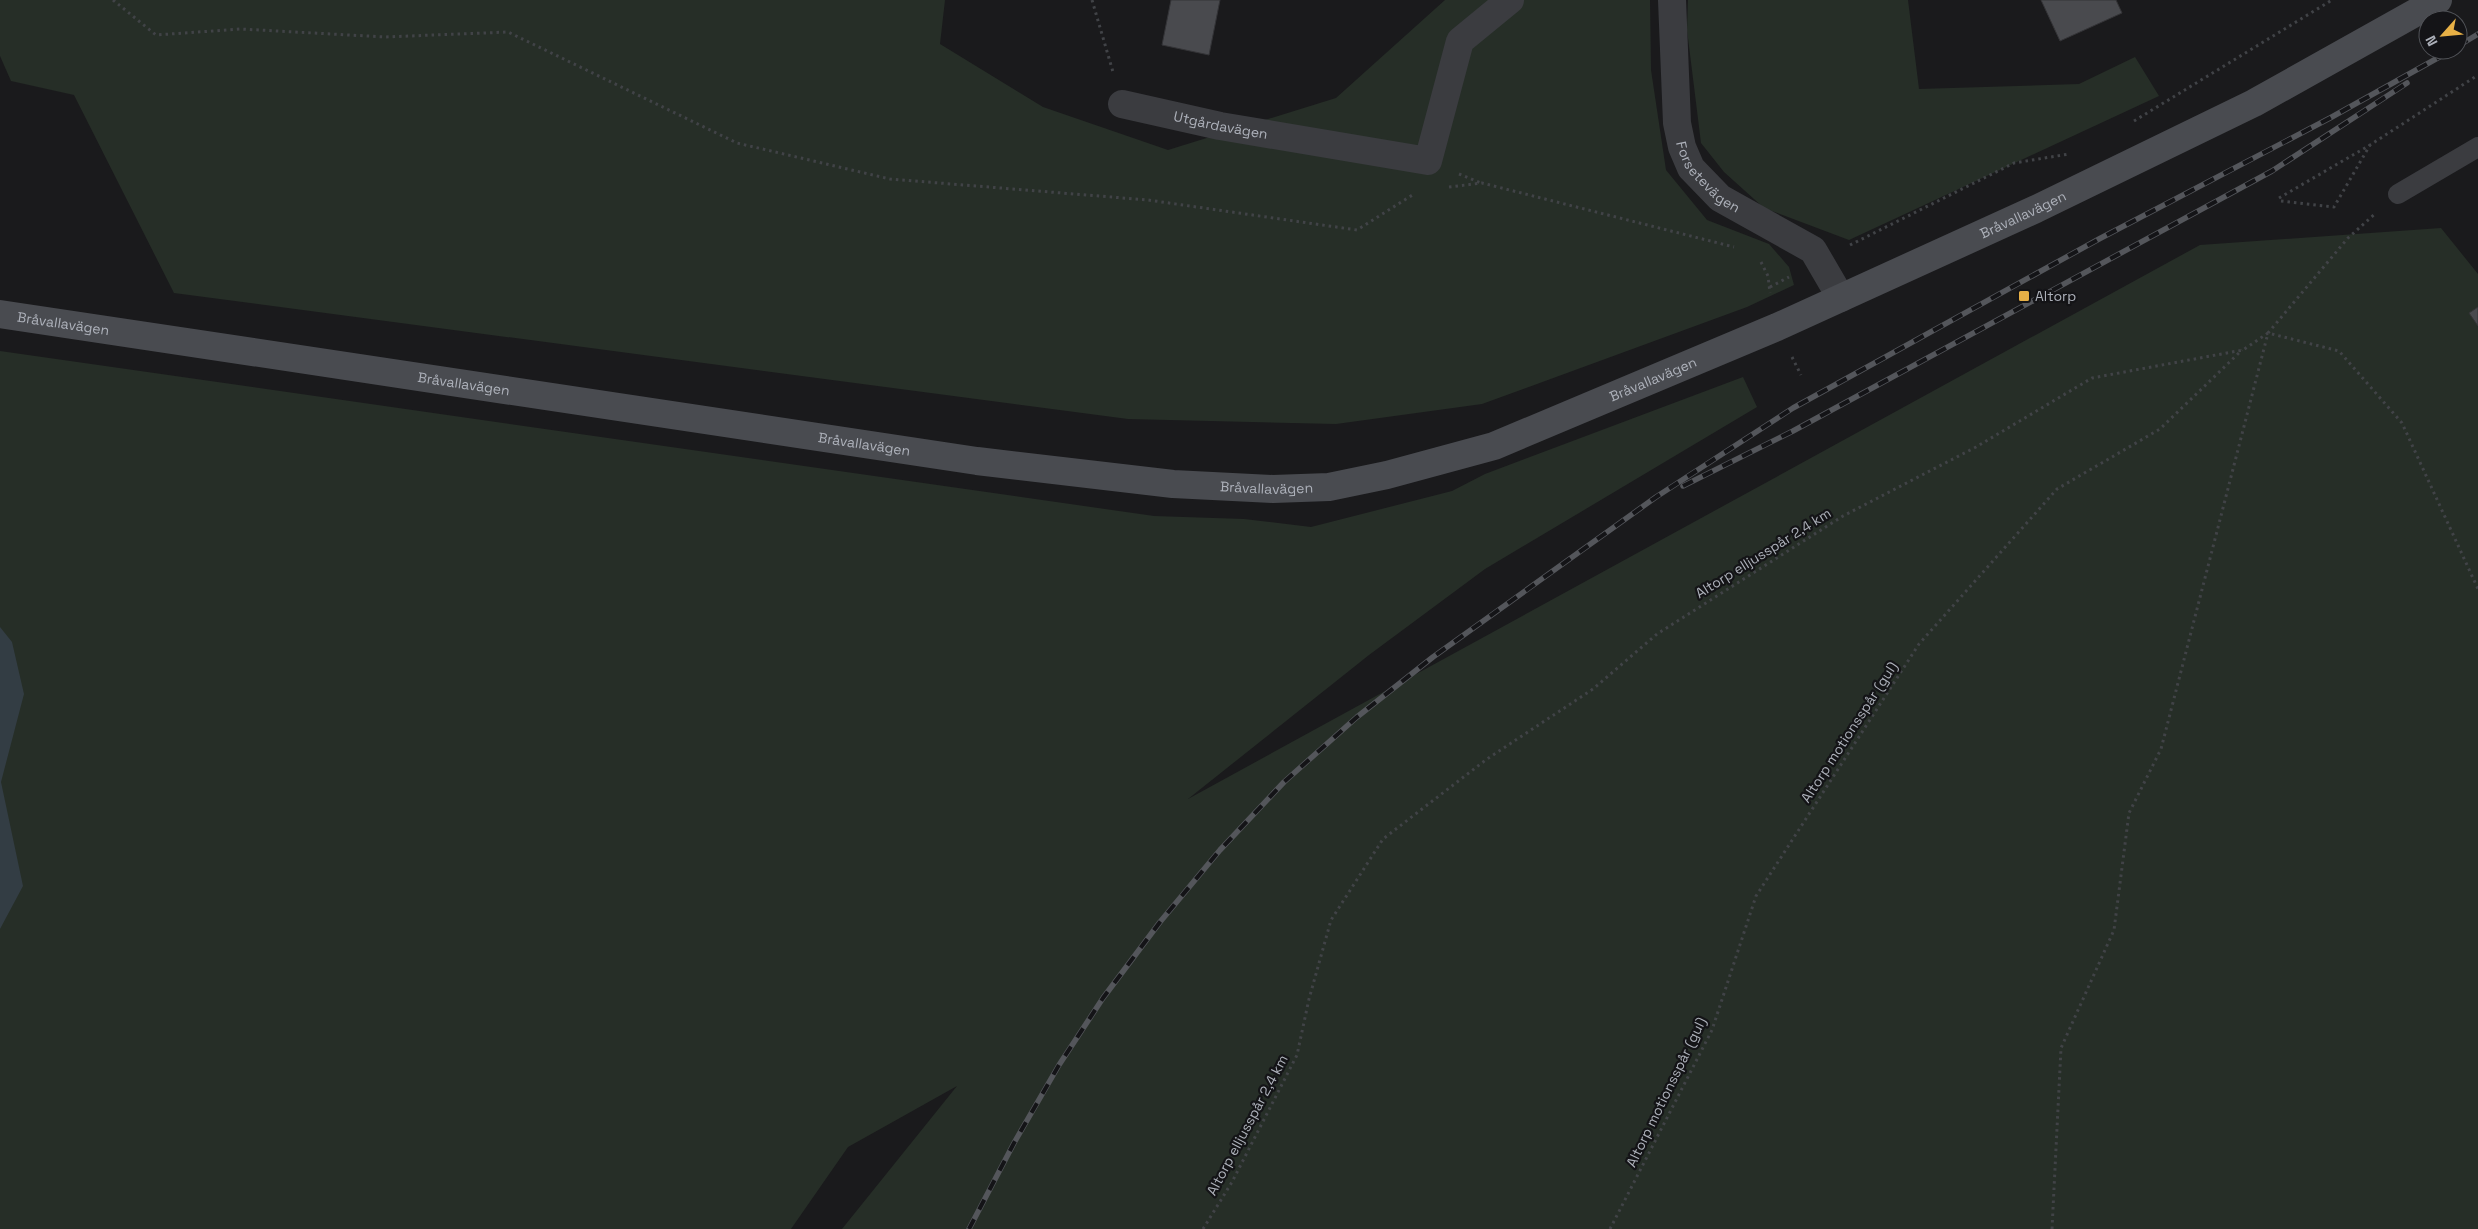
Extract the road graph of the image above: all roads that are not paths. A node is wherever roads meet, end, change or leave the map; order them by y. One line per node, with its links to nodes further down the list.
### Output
1 (1510, 0): 4 (street, Utgårdavägen)
2 (1672, 0): 7 (street, Forsetevägen)
3 (2438, 0): 7 (street, Bråvallavägen)
4 (1122, 104)
5 (2478, 147): 6 (lane)
6 (2398, 194)
7 (1841, 298): 8 (street, Bråvallavägen)
8 (0, 314)

